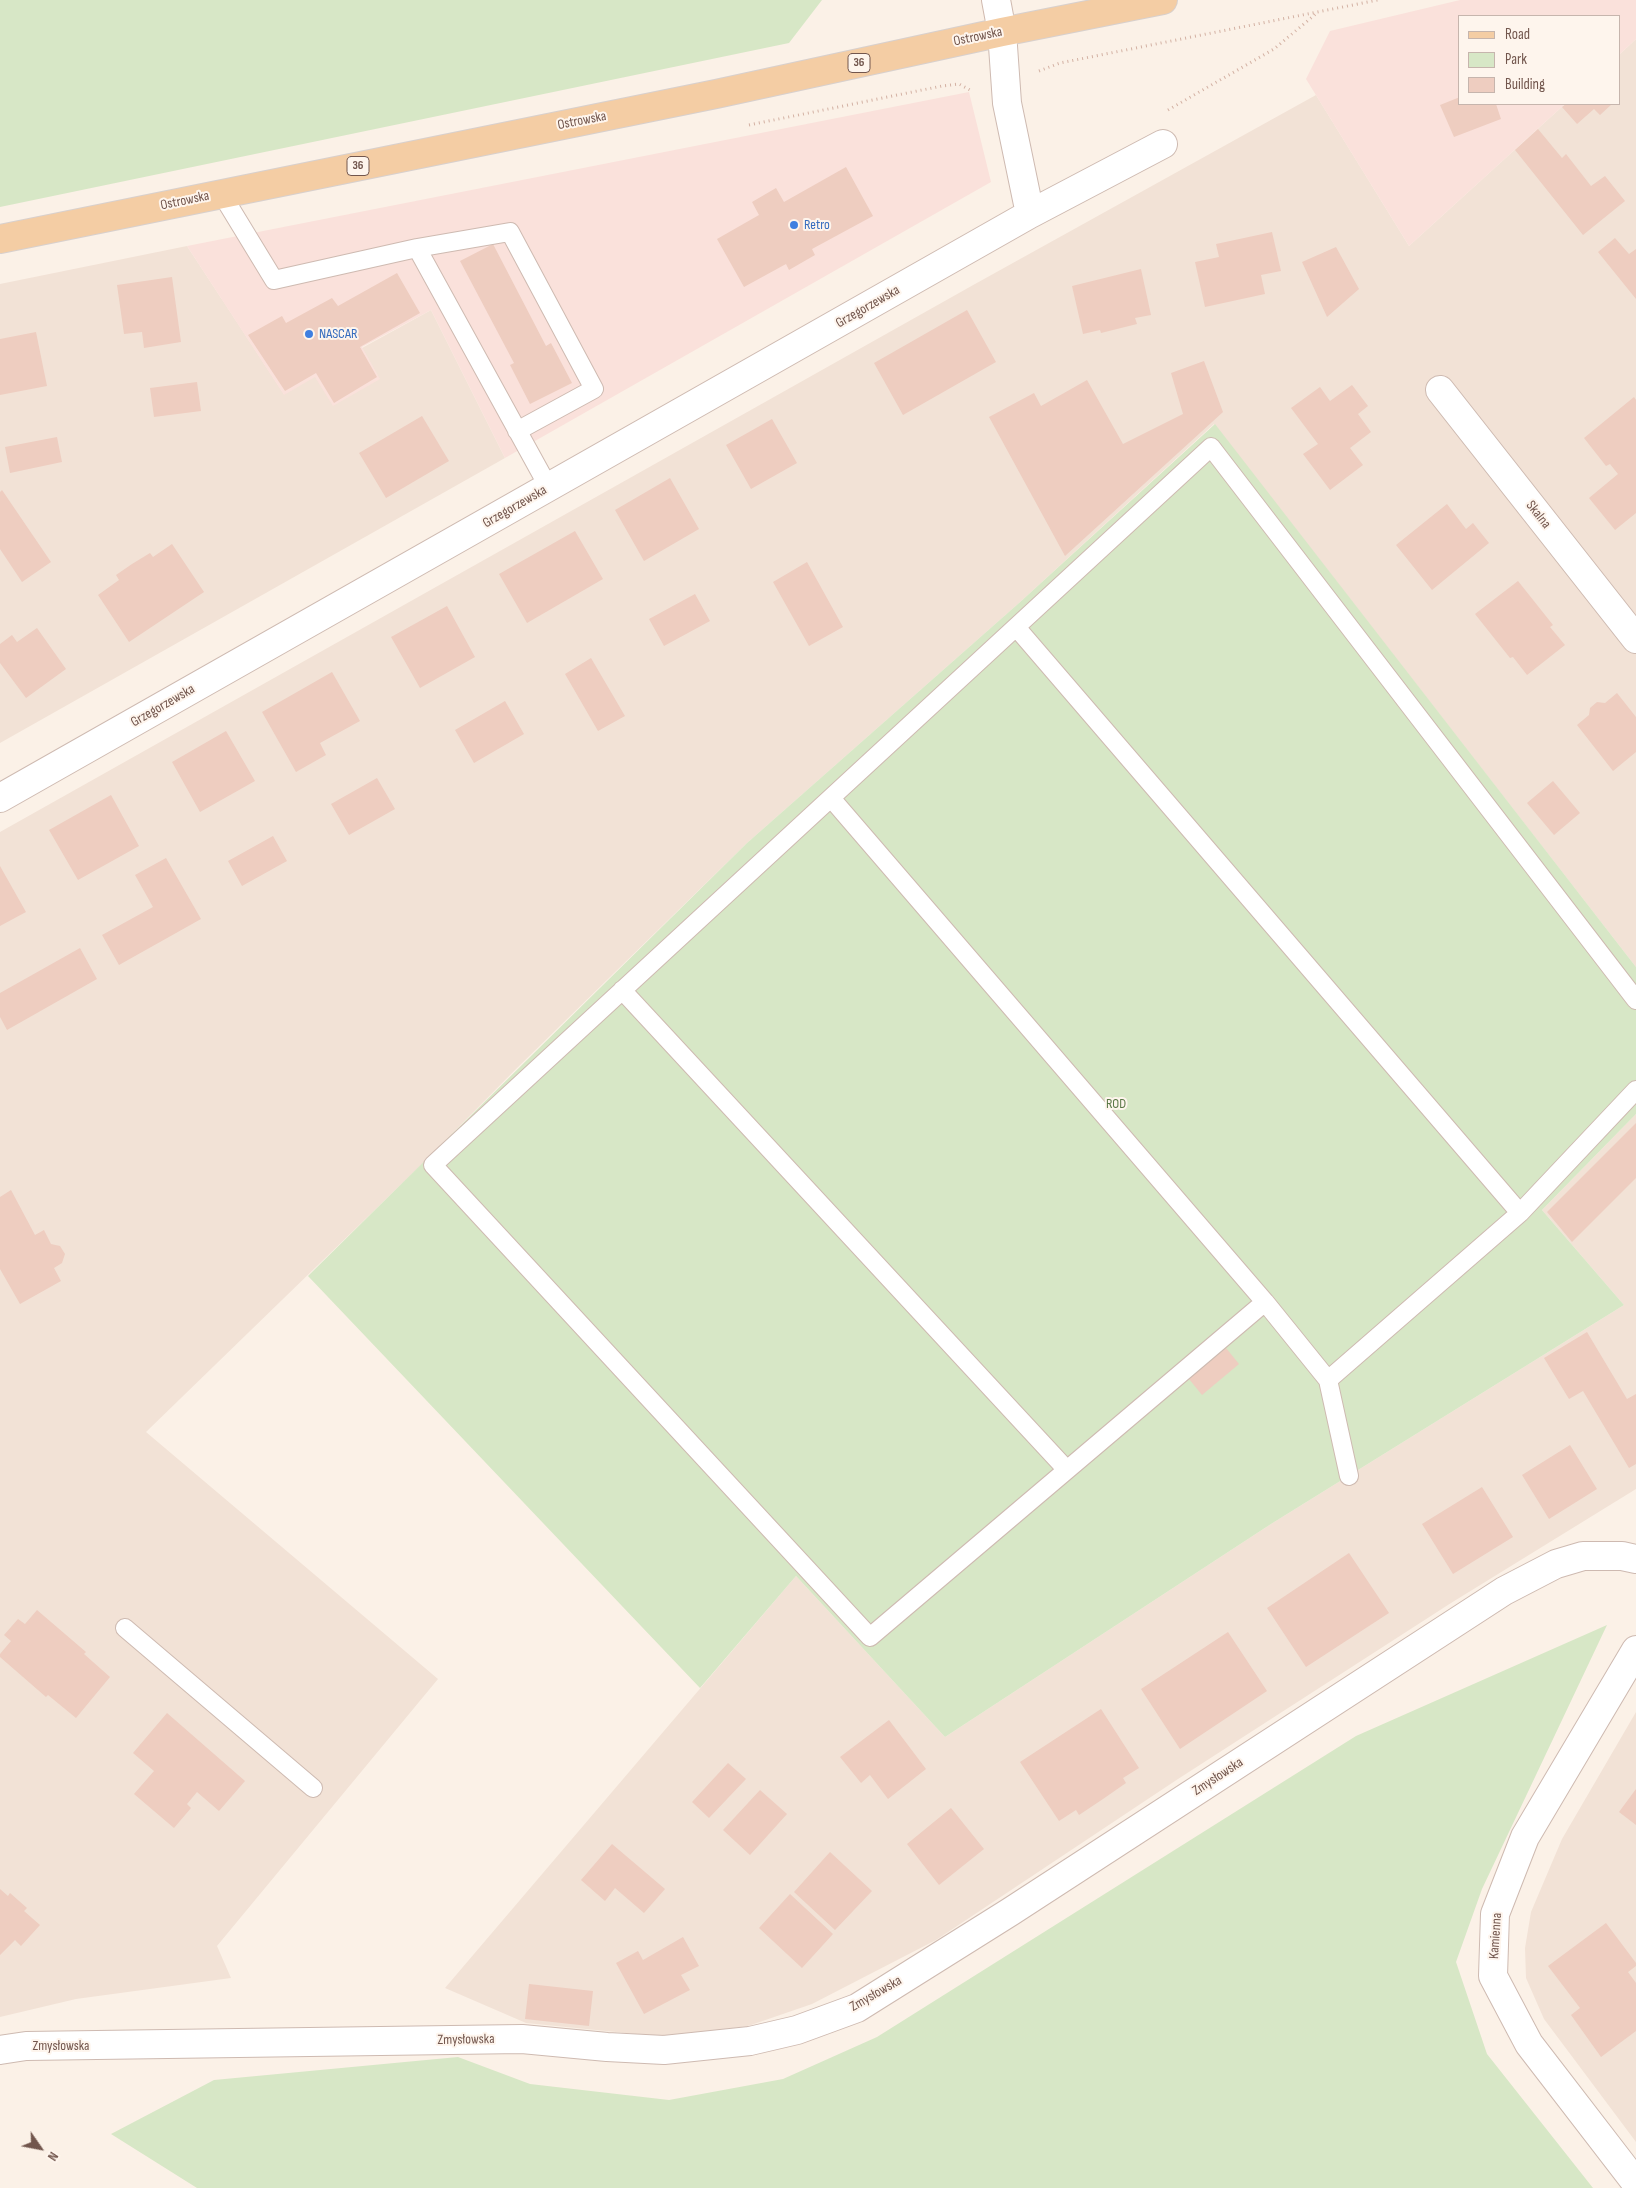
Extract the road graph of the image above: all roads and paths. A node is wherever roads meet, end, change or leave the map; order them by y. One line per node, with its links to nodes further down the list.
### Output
1 (996, 0): 5 (street)
2 (1163, 0): 5 (main road, Ostrowska / 36)
3 (1378, 0): 4 (path)
4 (1318, 12): 6 (path); 8 (path)
5 (1002, 32): 6 (street); 9 (main road, Ostrowska / 36)
6 (1007, 103): 7 (path); 10 (street)
7 (740, 126)
8 (1163, 144): 10 (street, Grzegorzewska)
9 (221, 193): 11 (main road, Ostrowska / 36); 12 (lane)
10 (1030, 214): 15 (street, Grzegorzewska)
11 (0, 239)
12 (417, 248): 14 (lane); 14 (lane)
13 (1440, 390): 17 (street, Skalna)
14 (517, 431): 15 (lane)
15 (549, 488): 18 (street, Grzegorzewska)
16 (1016, 627): 19 (lane); 21 (lane); 23 (lane)
17 (1636, 639)
18 (0, 798)
19 (831, 798): 20 (lane); 24 (lane)
20 (622, 990): 26 (lane); 26 (lane)
21 (1636, 1000)
22 (1636, 1090): 23 (lane)
23 (1520, 1213): 25 (lane)
24 (1265, 1302): 25 (lane); 26 (lane)
25 (1328, 1380): 27 (lane)
26 (1067, 1470)
27 (1349, 1476)
28 (1636, 1559): 32 (street, Zmysłowska)
29 (125, 1628): 31 (lane)
30 (1636, 1650): 33 (street, Kamienna)
31 (313, 1788)
32 (0, 2050)
33 (1636, 2183)

